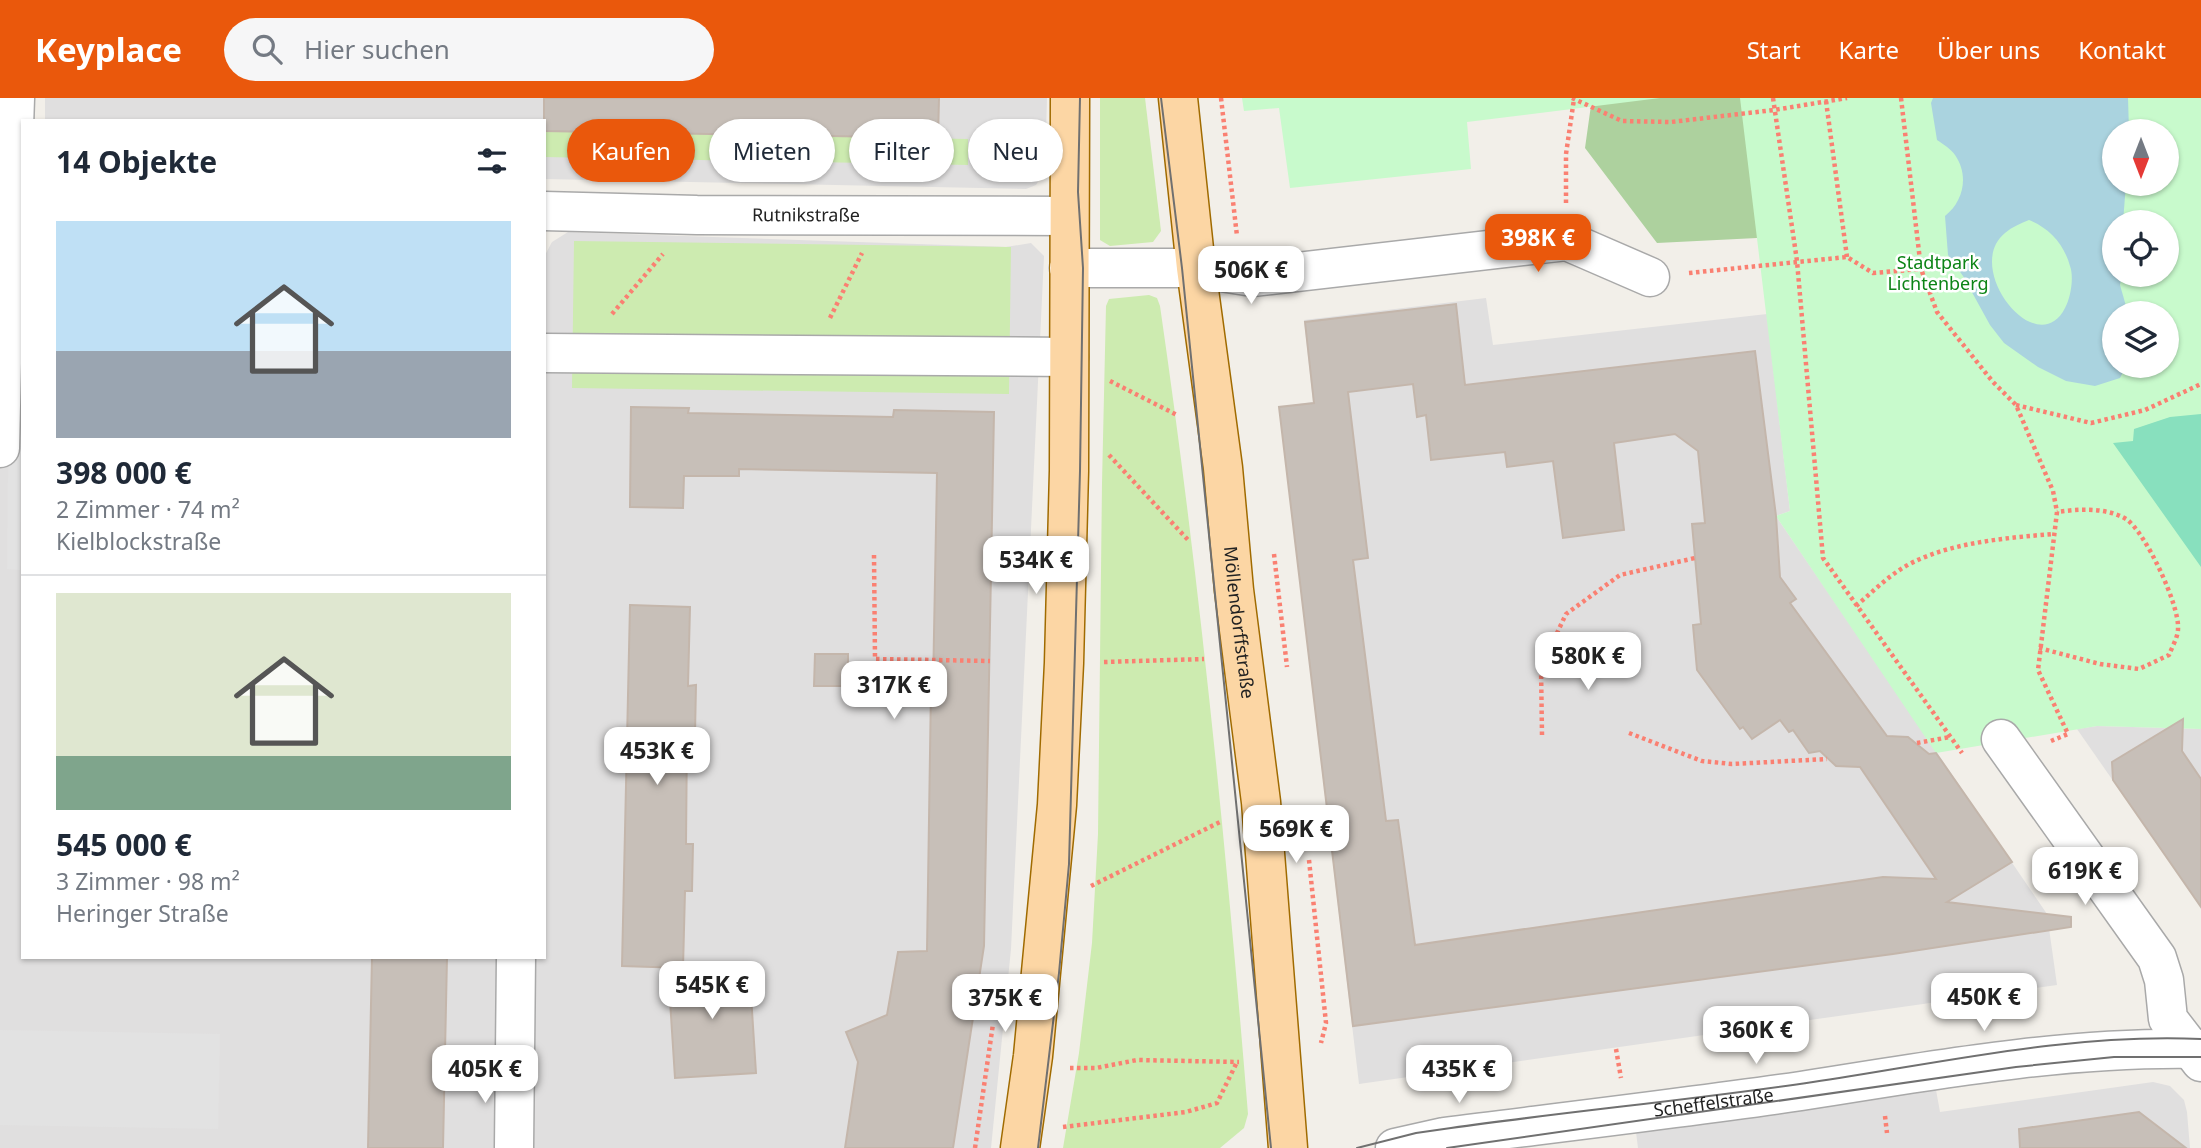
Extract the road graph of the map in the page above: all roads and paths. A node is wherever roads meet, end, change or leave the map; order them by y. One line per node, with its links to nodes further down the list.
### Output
1 (15, 98): 10 (street)
2 (1070, 98): 14 (main road)
3 (1178, 98): 19 (main road, Möllendorffstraße)
4 (1773, 98): 9 (path)
5 (1847, 98): 8 (path)
6 (1901, 98): 20 (path)
7 (1573, 99): 9 (path); 15 (path)
8 (1826, 101): 9 (path); 16 (path)
9 (1774, 110): 17 (path)
10 (10, 195): 22 (street)
11 (546, 211): 12 (street, Rutnikstraße)
12 (697, 215): 13 (street, Rutnikstraße); 24 (path)
13 (881, 216): 14 (street, Rutnikstraße); 25 (path)
14 (1069, 216): 18 (main road)
15 (1567, 241): 19 (street); 21 (street)
16 (1847, 257): 17 (path); 20 (path)
17 (1797, 261): 21 (path); 37 (path)
18 (1069, 268): 19 (street); 26 (main road)
19 (1196, 268): 29 (main road, Möllendorffstraße)
20 (1921, 269): 28 (path)
21 (1650, 277)
22 (12, 344): 30 (street)
23 (546, 353): 24 (street)
24 (600, 353): 25 (street)
25 (810, 356): 26 (street)
26 (1084, 366): 29 (path); 41 (main road)
27 (2201, 384): 28 (path)
28 (2015, 405): 32 (path)
29 (1215, 413): 39 (main road, Möllendorffstraße)
30 (0, 448)
31 (1108, 454): 34 (path)
32 (2057, 512): 33 (path); 38 (path)
33 (2053, 534): 37 (path); 38 (path)
34 (1189, 541)
35 (874, 555): 40 (path)
36 (1695, 558): 44 (path)
37 (1856, 606): 45 (path)
38 (2039, 648): 42 (path)
39 (1243, 658): 41 (path); 50 (main road, Möllendorffstraße)
40 (989, 661)
41 (1064, 663): 65 (main road)
42 (2056, 705)
43 (1629, 733): 49 (path)
44 (1542, 735)
45 (1950, 737): 47 (path); 48 (path)
46 (2001, 739): 55 (street)
47 (1917, 743)
48 (1964, 755)
49 (1827, 759)
50 (1261, 802): 51 (path); 66 (main road, Möllendorffstraße)
51 (1091, 886)
52 (516, 959): 63 (street)
53 (995, 1014): 64 (path)
54 (1616, 1049): 59 (path)
55 (2197, 1053): 67 (street, Scheffelstraße)
56 (1237, 1062): 57 (path); 58 (path); 61 (path)
57 (1246, 1062)
58 (1069, 1068)
59 (1621, 1079)
60 (1884, 1115): 62 (path)
61 (1060, 1128)
62 (1887, 1133)
63 (514, 1148)
64 (975, 1148)
65 (1020, 1148)
66 (1288, 1148)
67 (1395, 1148)

